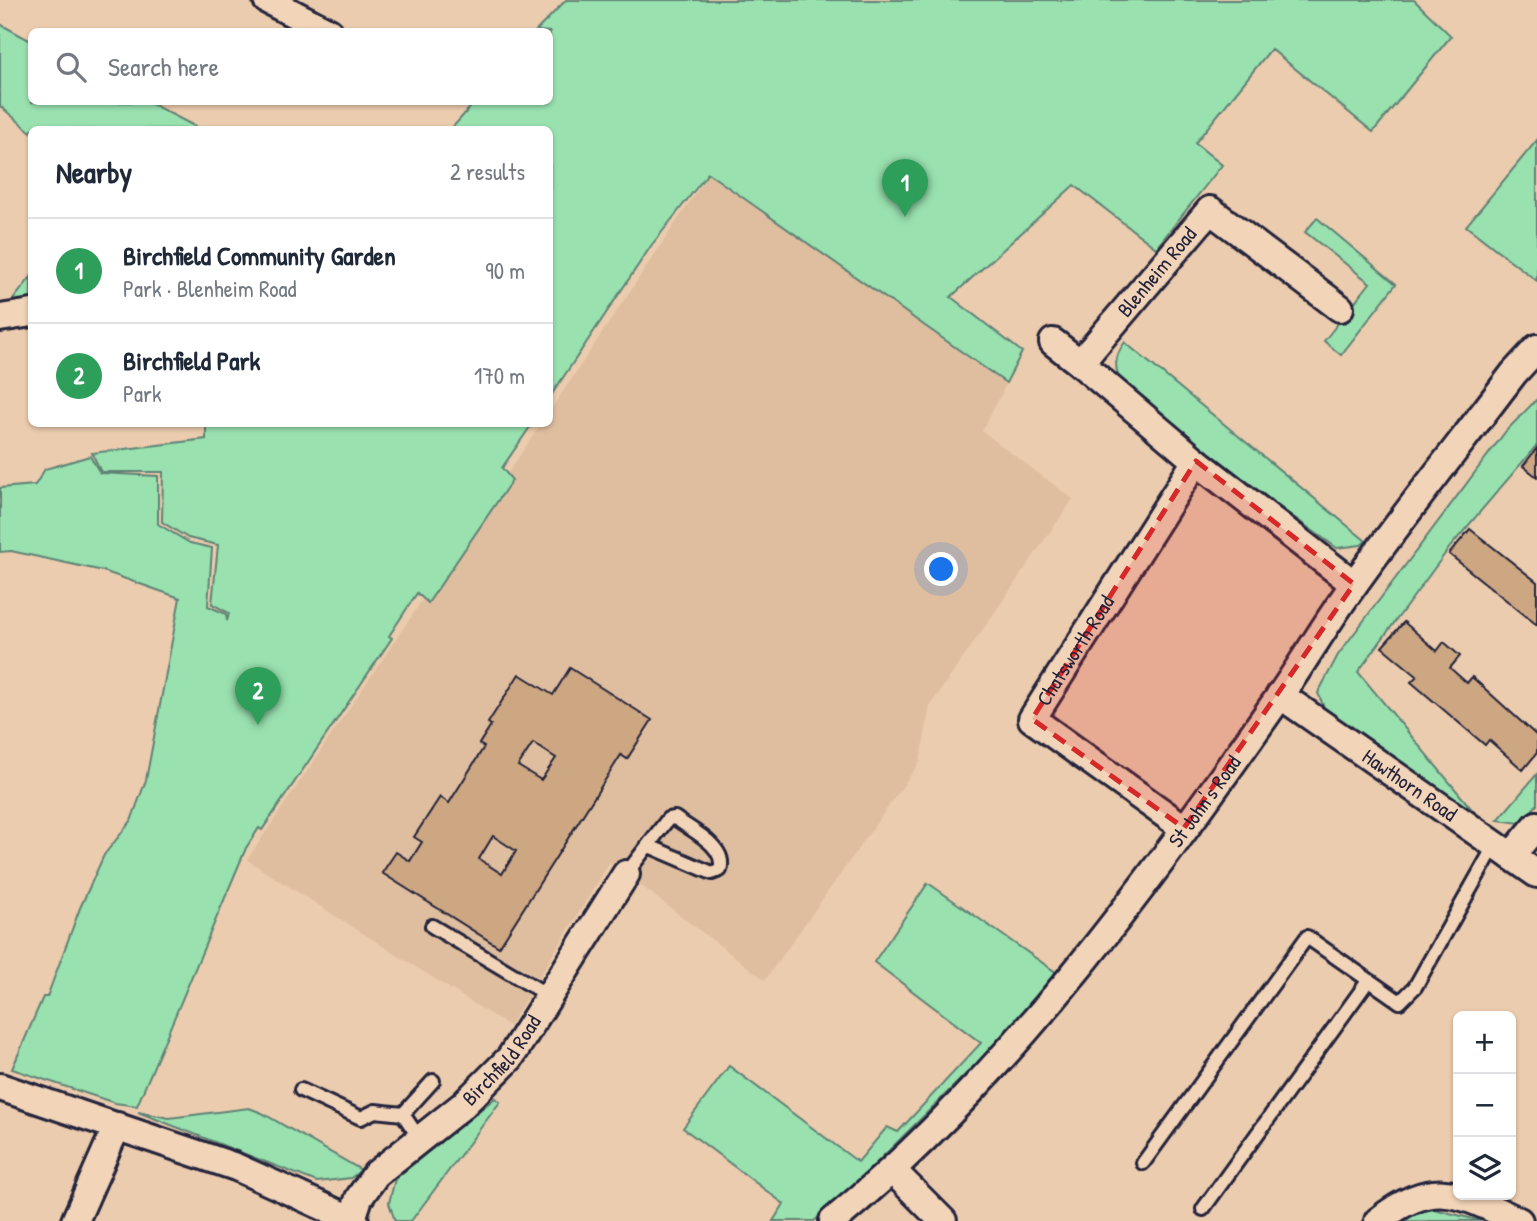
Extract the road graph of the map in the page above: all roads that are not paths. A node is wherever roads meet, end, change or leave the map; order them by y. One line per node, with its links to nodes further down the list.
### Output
1 (267, 0): 2 (street)
2 (321, 28)
3 (1340, 308): 8 (street, Blenheim Road)
4 (28, 314): 5 (street)
5 (0, 318)
6 (1053, 342): 8 (street)
7 (1537, 348): 10 (street, St John's Road)
8 (1080, 363): 9 (street)
9 (1196, 461): 10 (street); 13 (street, Chatsworth Road)
10 (1354, 583): 11 (street, St John's Road)
11 (1280, 695): 13 (street, St John's Road); 15 (street, Hawthorn Road)
12 (1537, 825): 15 (street)
13 (1184, 828): 28 (street, St John's Road)
14 (649, 846): 14 (lane); 16 (lane)
15 (1503, 851): 17 (street, Hawthorn Road); 19 (lane)
16 (626, 874): 20 (street, Birchfield Road)
17 (1537, 874)
18 (432, 926): 20 (lane)
19 (1368, 981): 27 (lane); 29 (lane)
20 (549, 996): 26 (street, Birchfield Road)
21 (433, 1081): 24 (lane)
22 (0, 1087): 25 (street, Birchfield Road)
23 (301, 1090): 24 (lane)
24 (403, 1114): 26 (lane)
25 (117, 1126): 30 (street, Birchfield Road); 31 (street)
26 (421, 1141): 30 (street, Birchfield Road)
27 (1143, 1163)
28 (893, 1171): 32 (street, St John's Road); 33 (street)
29 (1203, 1209)
30 (354, 1220)
31 (75, 1221)
32 (833, 1221)
33 (943, 1221)
34 (1378, 1221): 35 (street)
35 (1519, 1221)

